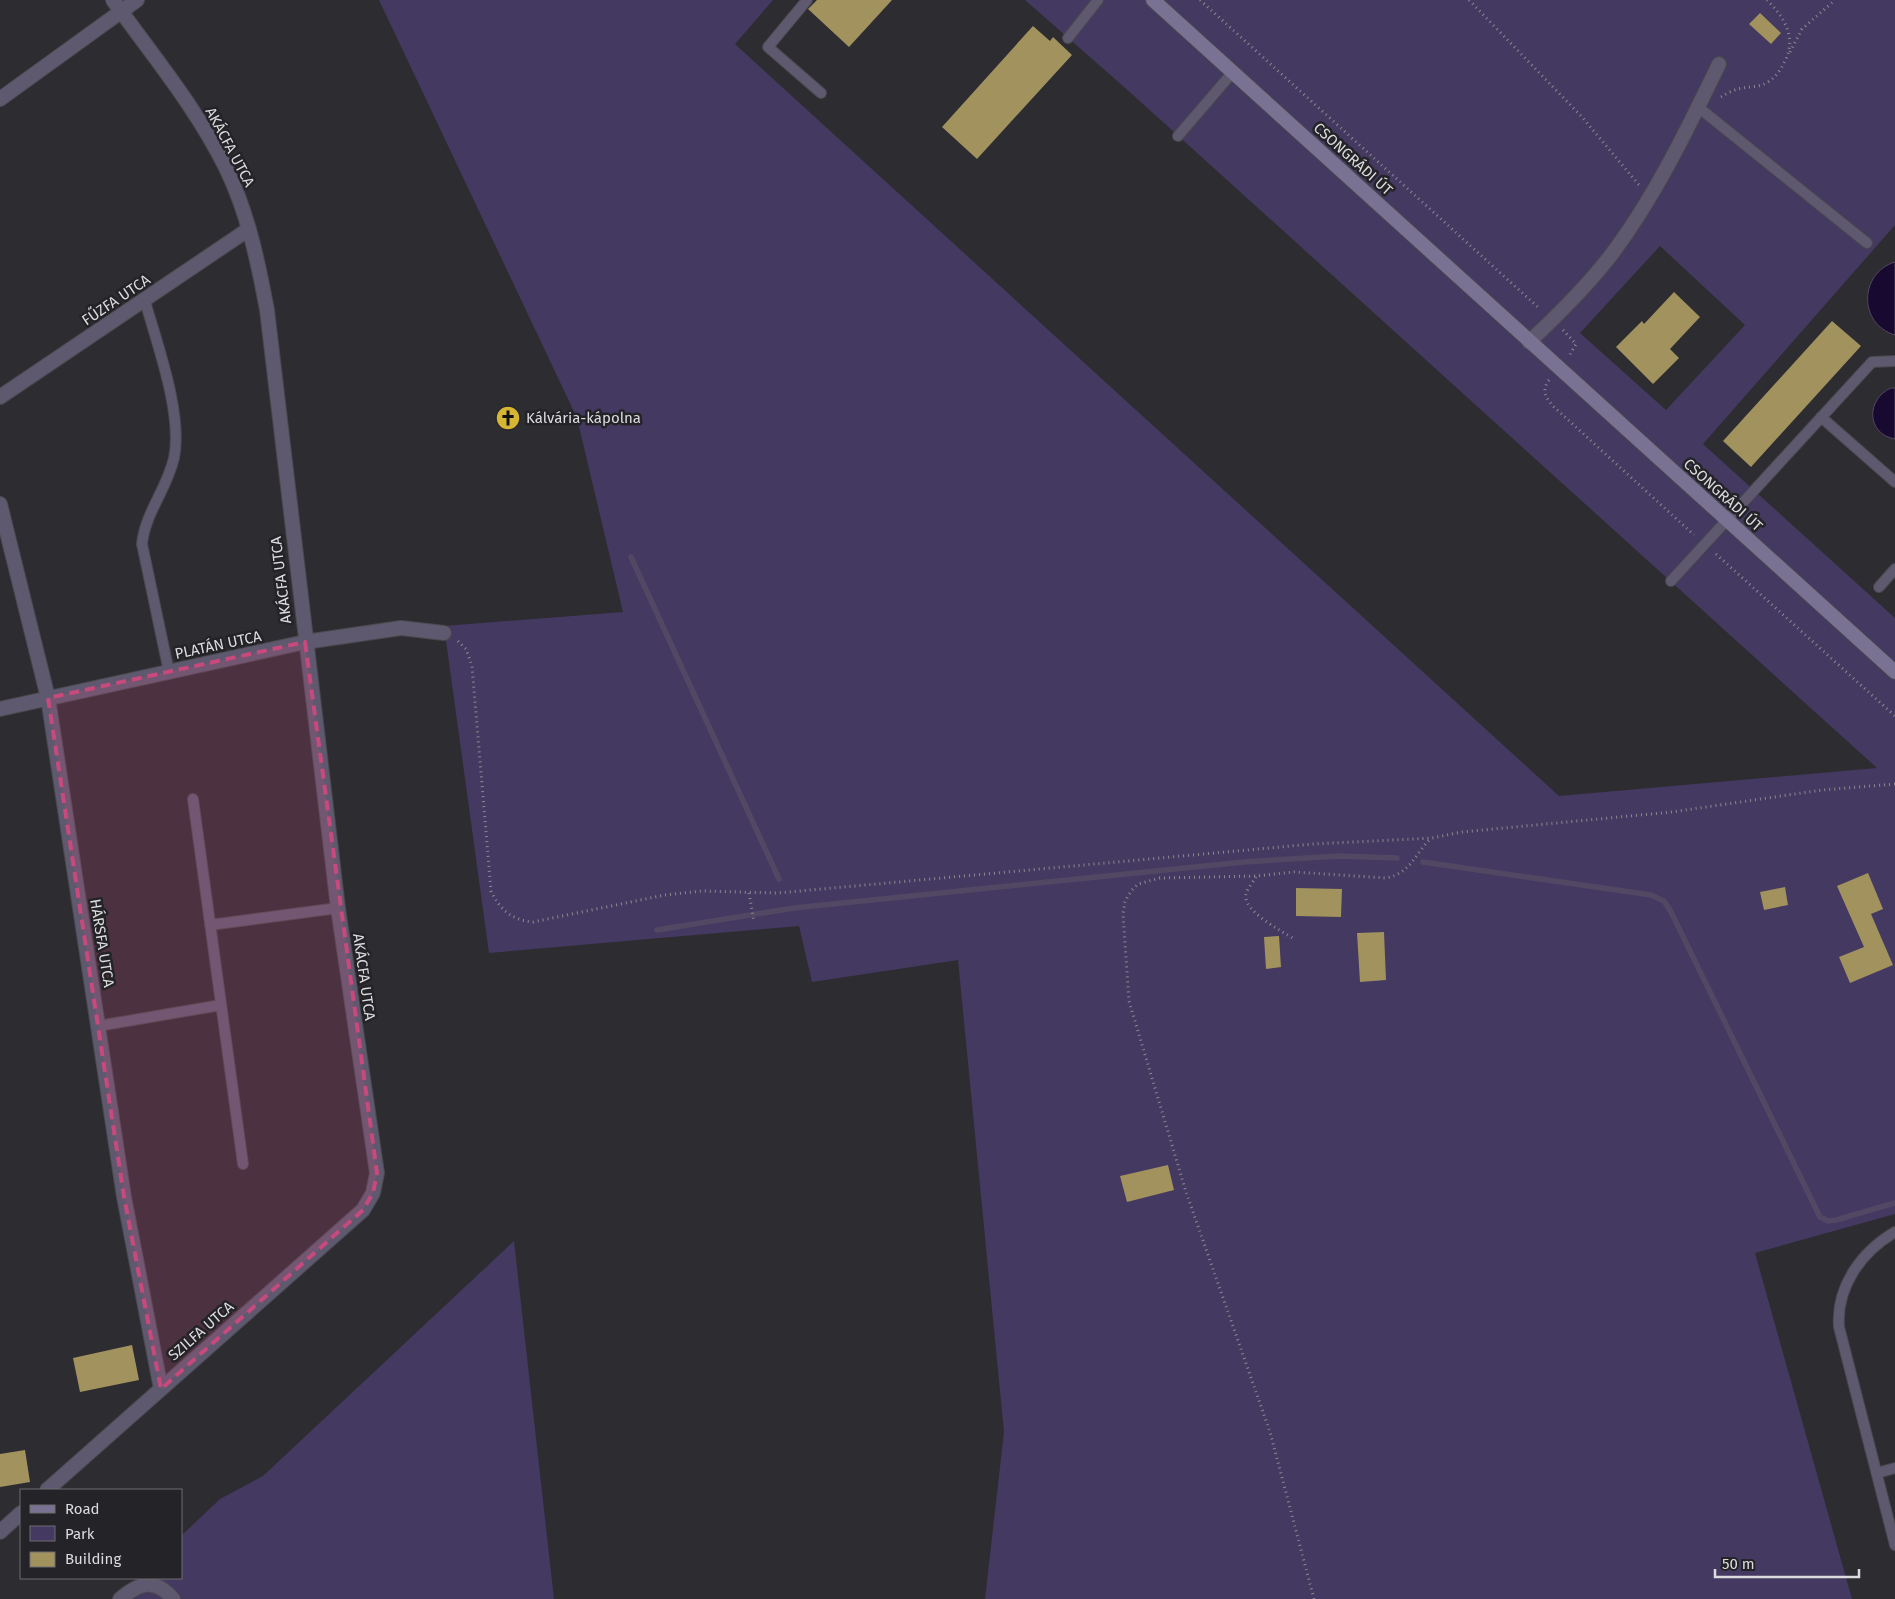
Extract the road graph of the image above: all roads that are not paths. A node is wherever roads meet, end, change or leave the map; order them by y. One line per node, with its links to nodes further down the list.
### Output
1 (137, 0): 5 (street)
2 (807, 0): 9 (lane)
3 (1098, 0): 6 (lane)
4 (1153, 0): 8 (main road, CSONGRÁDI ÚT)
5 (117, 5): 10 (street); 13 (street, AKÁCFA UTCA)
6 (1068, 38)
7 (1719, 64): 11 (street)
8 (1233, 72): 12 (lane); 16 (main road, CSONGRÁDI ÚT)
9 (821, 93)
10 (0, 99)
11 (1698, 107): 14 (lane); 16 (street)
12 (1178, 136)
13 (249, 229): 15 (street, FŰZFA UTCA); 27 (street, AKÁCFA UTCA)
14 (1868, 243)
15 (145, 301): 18 (street, FŰZFA UTCA); 28 (lane)
16 (1529, 342): 22 (main road, CSONGRÁDI ÚT)
17 (1895, 361): 19 (lane)
18 (0, 397)
19 (1821, 417): 20 (lane); 22 (lane)
20 (1895, 482)
21 (0, 504): 30 (street, HÁRSFA UTCA)
22 (1726, 520): 24 (lane); 29 (main road, CSONGRÁDI ÚT)
23 (1895, 569): 25 (lane)
24 (1671, 581)
25 (1879, 587)
26 (444, 633): 27 (street, PLATÁN UTCA)
27 (305, 642): 28 (street, PLATÁN UTCA); 33 (street, AKÁCFA UTCA)
28 (169, 672): 30 (street, PLATÁN UTCA)
29 (1895, 672)
30 (48, 698): 31 (street, PLATÁN UTCA); 36 (street, HÁRSFA UTCA)
31 (0, 709)
32 (193, 799): 34 (lane)
33 (338, 908): 34 (lane); 38 (street, AKÁCFA UTCA)
34 (210, 925): 35 (lane)
35 (221, 1005): 36 (lane); 37 (lane)
36 (98, 1026): 40 (street, HÁRSFA UTCA)
37 (243, 1164)
38 (373, 1193): 40 (street, SZILFA UTCA)
39 (1895, 1232): 42 (lane)
40 (161, 1389): 43 (street, SZILFA UTCA)
41 (1895, 1468): 42 (lane)
42 (1877, 1473): 46 (lane)
43 (47, 1489)
44 (20, 1514): 45 (street)
45 (0, 1532)
46 (1895, 1545)
47 (120, 1599): 48 (street)
48 (173, 1599)

